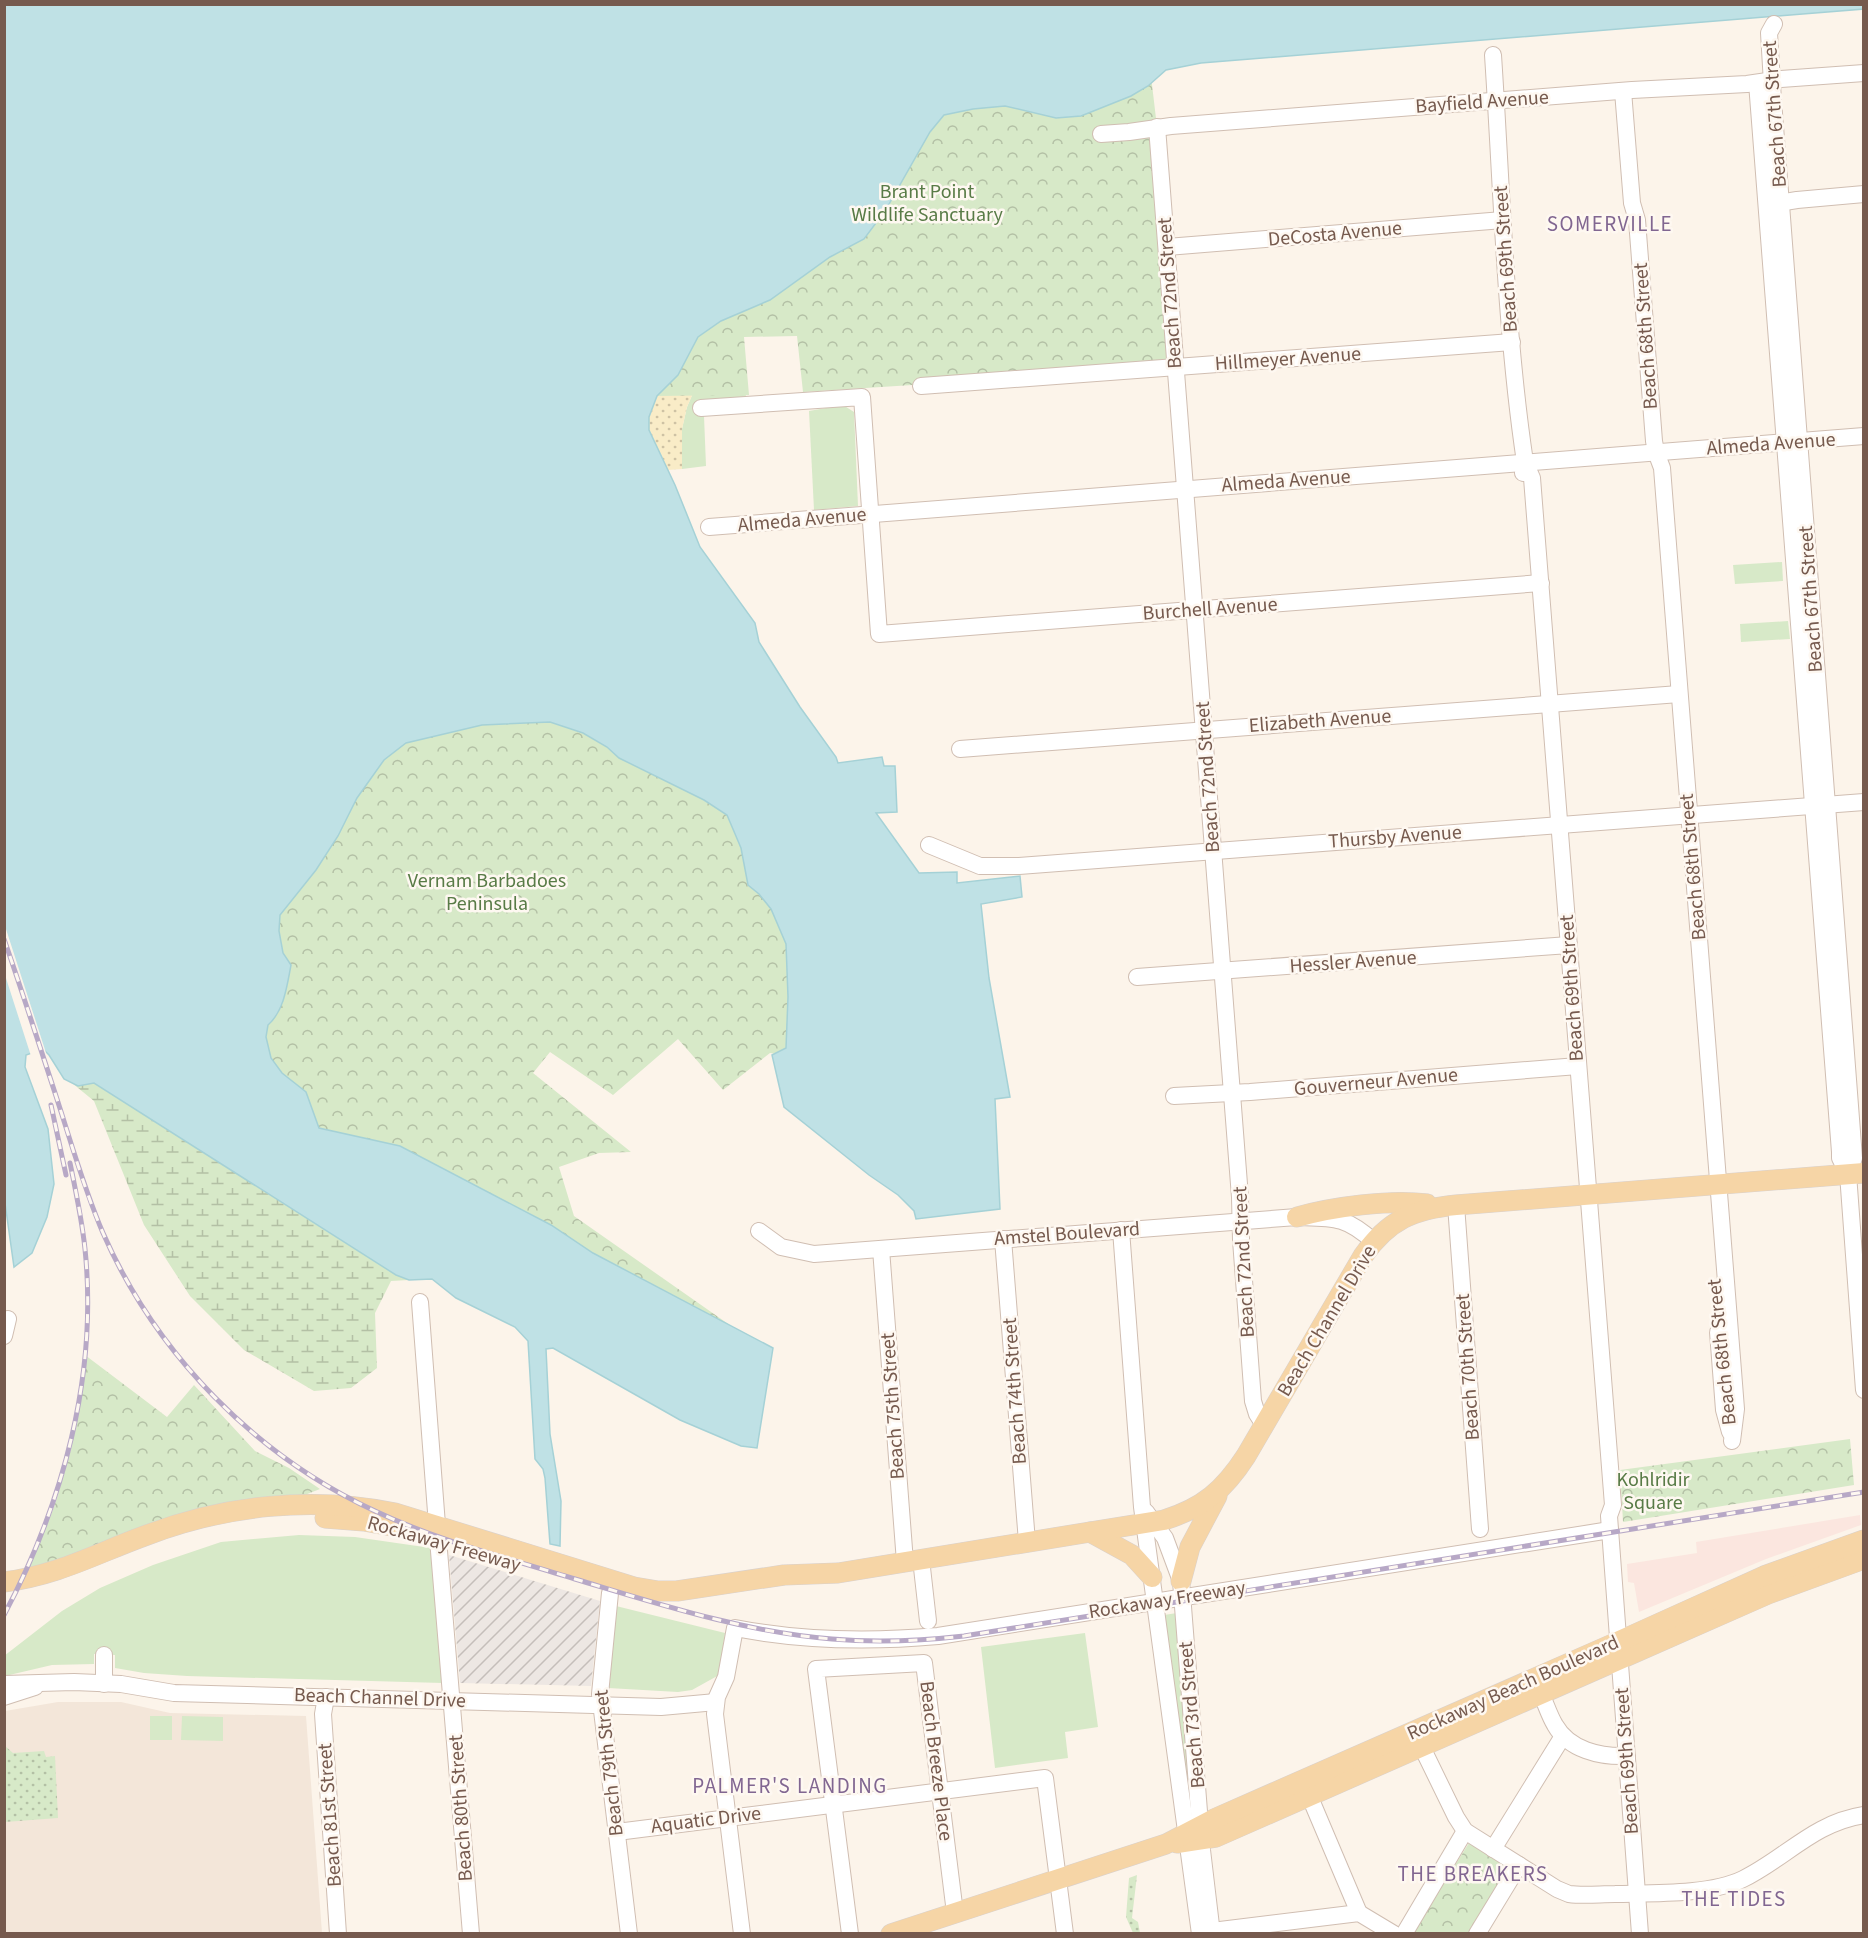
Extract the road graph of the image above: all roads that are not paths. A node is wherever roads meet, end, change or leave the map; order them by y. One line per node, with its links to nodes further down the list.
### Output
1 (1773, 24): 4 (street, Beach 67th Street)
2 (1493, 55): 6 (street, Beach 69th Street)
3 (1863, 73): 4 (street, Bayfield Avenue)
4 (1765, 82): 5 (street, Bayfield Avenue); 10 (street, Beach 67th Street)
5 (1628, 91): 6 (street, Bayfield Avenue); 19 (street, Beach 68th Street)
6 (1496, 101): 7 (street, Bayfield Avenue); 11 (street, Beach 69th Street)
7 (1157, 128): 8 (street, Bayfield Avenue); 12 (street, Beach 72nd Street)
8 (1101, 134)
9 (1863, 194): 10 (street)
10 (1774, 204): 18 (street, Beach 67th Street)
11 (1503, 220): 12 (street, DeCosta Avenue); 13 (street, Beach 69th Street)
12 (1167, 247): 14 (street, Beach 72nd Street)
13 (1512, 342): 14 (street, Hillmeyer Avenue); 20 (street, Beach 69th Street)
14 (1176, 368): 15 (street, Hillmeyer Avenue); 21 (street, Beach 72nd Street)
15 (921, 386)
16 (701, 408): 22 (street)
17 (1863, 436): 18 (street, Almeda Avenue)
18 (1792, 442): 19 (street, Almeda Avenue); 31 (street, Beach 67th Street)
19 (1656, 452): 20 (street, Almeda Avenue); 26 (street, Beach 68th Street)
20 (1525, 462): 21 (street, Almeda Avenue); 24 (street, Beach 69th Street)
21 (1186, 488): 22 (street, Almeda Avenue); 25 (street, Beach 72nd Street)
22 (870, 514): 23 (street, Almeda Avenue); 25 (street, Burchell Avenue)
23 (709, 527)
24 (1535, 583): 25 (street, Burchell Avenue); 27 (street, Beach 69th Street)
25 (1195, 611): 28 (street, Beach 72nd Street)
26 (1674, 695): 27 (street, Elizabeth Avenue); 32 (street, Beach 68th Street)
27 (1545, 704): 28 (street, Elizabeth Avenue); 33 (street, Beach 69th Street)
28 (1205, 730): 29 (street, Elizabeth Avenue); 35 (street, Beach 72nd Street)
29 (960, 749)
30 (1863, 802): 31 (street, Thursby Avenue)
31 (1820, 806): 32 (street, Thursby Avenue); 42 (street, Beach 67th Street)
32 (1684, 815): 33 (street, Thursby Avenue); 43 (street, Beach 68th Street)
33 (1555, 825): 35 (street, Thursby Avenue); 36 (street, Beach 69th Street)
34 (929, 845): 35 (street, Thursby Avenue)
35 (1214, 851): 37 (street, Beach 72nd Street)
36 (1564, 946): 37 (street, Hessler Avenue); 39 (street, Beach 69th Street)
37 (1223, 972): 38 (street, Hessler Avenue); 40 (street, Beach 72nd Street)
38 (1137, 977)
39 (1573, 1066): 40 (street, Gouverneur Avenue); 44 (street, Beach 69th Street)
40 (1233, 1093): 41 (street, Gouverneur Avenue); 47 (street, Beach 72nd Street)
41 (1174, 1096)
42 (1856, 1174): 43 (main road, Beach Channel Drive); 56 (street, Beach 67th Street)
43 (1712, 1185): 43 (street, Beach 68th Street); 44 (main road, Beach Channel Drive)
44 (1583, 1195): 45 (main road, Beach Channel Drive); 60 (street, Beach 69th Street)
45 (1447, 1205): 46 (main road); 51 (main road, Beach Channel Drive); 61 (street, Beach 70th Street)
46 (1297, 1217): 47 (street, Amstel Boulevard); 51 (street, Amstel Boulevard)
47 (1241, 1221): 48 (street, Amstel Boulevard); 57 (street, Beach 72nd Street)
48 (1121, 1230): 50 (street, Amstel Boulevard); 59 (street, Beach 73rd Street)
49 (759, 1232): 52 (street, Amstel Boulevard)
50 (1003, 1239): 52 (street, Amstel Boulevard); 65 (street, Beach 74th Street)
51 (1374, 1242): 57 (main road, Beach Channel Drive)
52 (881, 1249): 67 (street, Beach 75th Street)
53 (420, 1302): 62 (street, Beach 80th Street)
54 (8, 1319): 55 (street)
55 (4, 1336)
56 (1863, 1390)
57 (1264, 1425): 58 (main road, Beach Channel Drive)
58 (1221, 1490): 59 (main road, Beach Channel Drive); 71 (main road)
59 (1147, 1517): 63 (main road, Beach Channel Drive); 68 (street, Beach 73rd Street); 71 (street, Beach 73rd Street)
60 (1609, 1523): 71 (street, Rockaway Freeway); 77 (street, Beach 69th Street)
61 (1480, 1529)
62 (438, 1532): 69 (main road, Rockaway Freeway); 70 (main road, Rockaway Freeway); 73 (main road, Rockaway Freeway); 74 (main road, Rockaway Freeway); 85 (street, Beach 80th Street)
63 (1090, 1532): 65 (main road, Beach Channel Drive); 68 (main road)
64 (1863, 1540): 72 (main road, Rockaway Beach Boulevard)
65 (1027, 1542): 67 (main road, Beach Channel Drive)
66 (1863, 1559): 72 (main road, Rockaway Beach Boulevard)
67 (913, 1560): 70 (main road, Beach Channel Drive); 76 (street, Beach 75th Street)
68 (1152, 1577): 75 (street, Beach 73rd Street)
69 (4, 1582)
70 (744, 1588): 73 (main road, Rockaway Freeway)
71 (1182, 1589): 75 (street, Rockaway Freeway); 98 (street, Beach 73rd Street)
72 (1749, 1592): 77 (main road, Rockaway Beach Boulevard)
73 (610, 1593): 87 (street, Beach 79th Street)
74 (4, 1594)
75 (1155, 1602): 86 (street, Rockaway Freeway); 98 (street, Beach 73rd Street)
76 (927, 1621)
77 (1619, 1651): 82 (main road, Rockaway Beach Boulevard); 89 (main road, Rockaway Beach Boulevard); 90 (street, Beach 69th Street)
78 (104, 1655): 81 (street)
79 (44, 1683): 80 (street, Beach Channel Drive); 81 (street, Beach Channel Drive); 83 (street, Beach Channel Drive)
80 (4, 1684)
81 (104, 1684): 84 (street, Beach Channel Drive)
82 (1541, 1694): 88 (street); 89 (main road, Rockaway Beach Boulevard)
83 (4, 1697)
84 (326, 1697): 85 (street, Beach Channel Drive); 106 (street, Beach 81st Street)
85 (452, 1700): 87 (street, Beach Channel Drive); 107 (street, Beach 80th Street)
86 (716, 1702): 87 (street, Beach Channel Drive); 95 (street)
87 (601, 1703): 97 (street, Beach 79th Street)
88 (1563, 1736): 90 (street); 99 (street)
89 (1418, 1738): 92 (main road, Rockaway Beach Boulevard); 96 (street); 98 (main road, Rockaway Beach Boulevard)
90 (1627, 1756): 102 (street, Beach 69th Street)
91 (940, 1791): 93 (street, Aquatic Drive); 93 (street, Beach Breeze Place); 101 (street, Aquatic Drive); 103 (street, Beach Breeze Place)
92 (1309, 1795): 98 (main road, Rockaway Beach Boulevard); 104 (street)
93 (834, 1804): 95 (street, Aquatic Drive); 110 (street)
94 (1863, 1815): 102 (street)
95 (727, 1817): 97 (street, Aquatic Drive); 109 (street)
96 (1465, 1830): 99 (street); 114 (street)
97 (617, 1832): 108 (street, Beach 79th Street)
98 (1194, 1835): 101 (main road, Rockaway Beach Boulevard); 105 (street, Beach 73rd Street)
99 (1493, 1849): 100 (street)
100 (1519, 1865): 102 (street); 115 (street)
101 (1058, 1880): 103 (main road, Rockaway Beach Boulevard); 112 (street)
102 (1637, 1894): 116 (street, Beach 69th Street)
103 (955, 1913): 111 (main road, Rockaway Beach Boulevard)
104 (1359, 1913): 105 (street); 113 (street)
105 (1208, 1933)
106 (338, 1934)
107 (471, 1934)
108 (629, 1934)
109 (742, 1934)
110 (850, 1934)
111 (891, 1934)
112 (1065, 1934)
113 (1394, 1934)
114 (1404, 1934)
115 (1477, 1934)
116 (1640, 1934)

